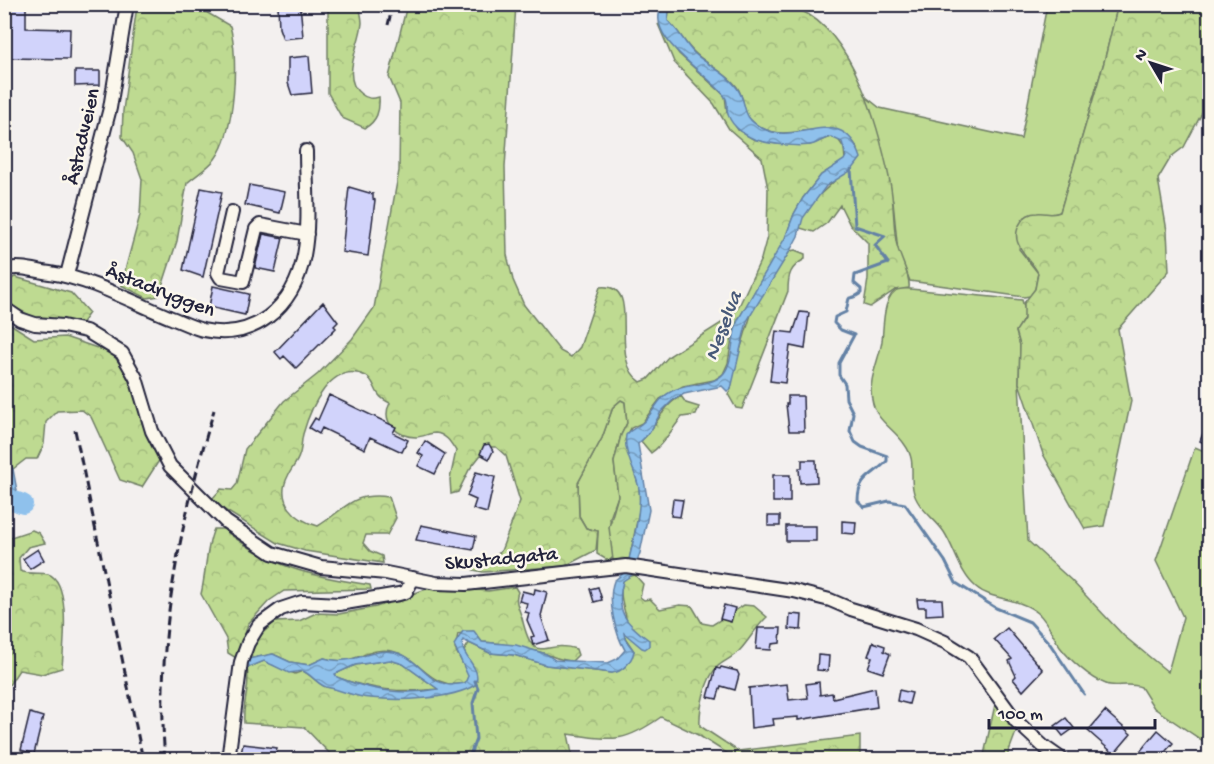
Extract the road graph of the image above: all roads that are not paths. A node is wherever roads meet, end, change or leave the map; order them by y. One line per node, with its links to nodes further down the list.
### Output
1 (127, 4): 6 (street, Åstadveien)
2 (306, 151): 4 (street, Åstadryggen)
3 (232, 212): 4 (street)
4 (307, 234): 6 (street, Åstadryggen)
5 (4, 270): 6 (street, Åstadryggen)
6 (67, 275)
7 (4, 308): 8 (street, Skustadgata)
8 (412, 578): 9 (street); 10 (street, Skustadgata)
9 (228, 759)
10 (1063, 759)

